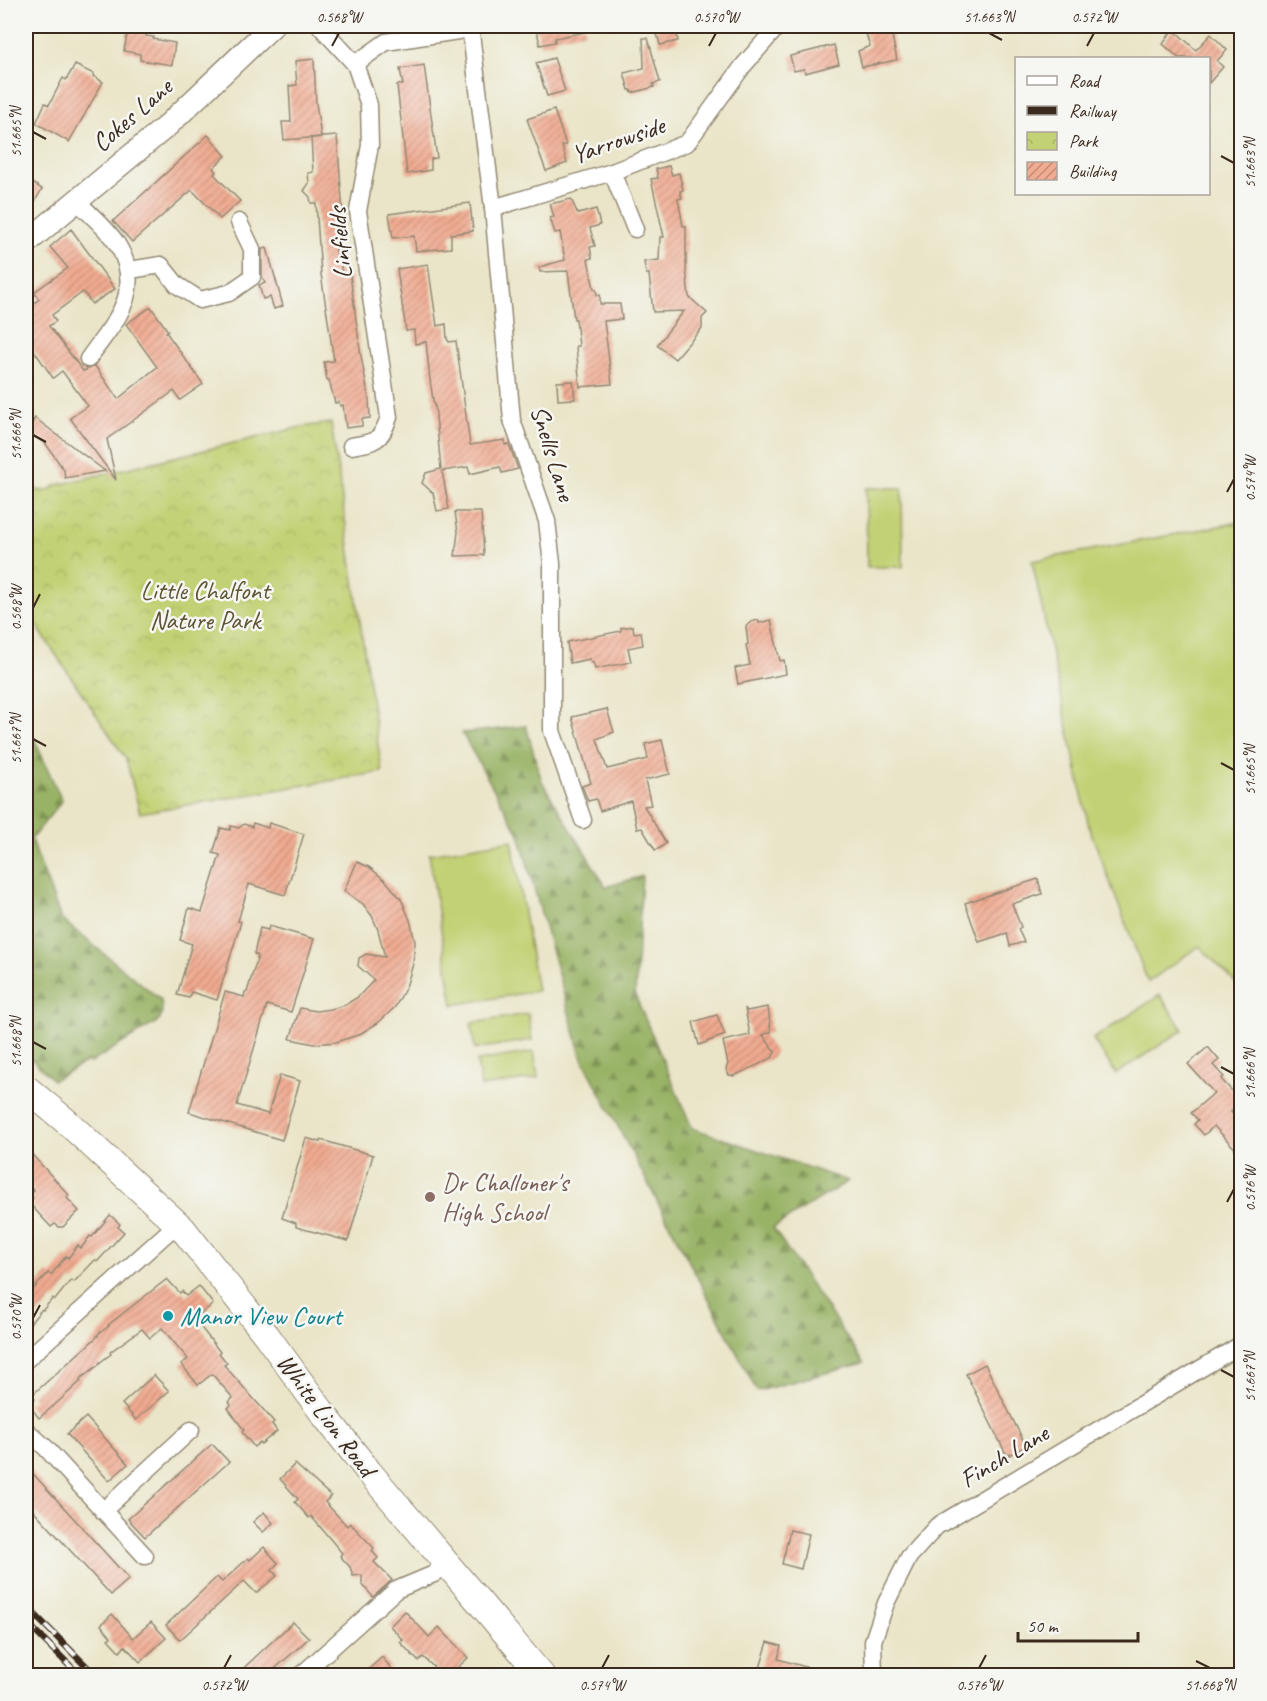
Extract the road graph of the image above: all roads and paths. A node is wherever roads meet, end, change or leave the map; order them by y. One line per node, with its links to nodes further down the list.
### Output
1 (272, 26): 7 (main road, Cokes Lane)
2 (320, 26): 5 (street, Linfields)
3 (778, 26): 6 (street, Yarrowside)
4 (471, 28): 5 (street); 8 (street, Snells Lane)
5 (354, 64): 14 (street, Linfields)
6 (612, 172): 8 (street, Yarrowside); 10 (street)
7 (76, 200): 11 (main road, Cokes Lane); 12 (street)
8 (493, 208): 15 (street, Snells Lane)
9 (239, 222): 12 (street)
10 (635, 230)
11 (26, 243)
12 (130, 270): 13 (street)
13 (88, 359)
14 (351, 446)
15 (583, 820)
16 (26, 1088): 17 (main road, White Lion Road)
17 (177, 1224): 19 (street); 24 (main road, White Lion Road)
18 (1242, 1344): 27 (street, Finch Lane)
19 (26, 1360)
20 (26, 1430): 22 (street)
21 (191, 1430): 22 (street)
22 (104, 1511): 23 (street)
23 (145, 1556)
24 (446, 1564): 25 (street); 26 (main road, White Lion Road)
25 (300, 1676)
26 (542, 1676)
27 (874, 1676)

